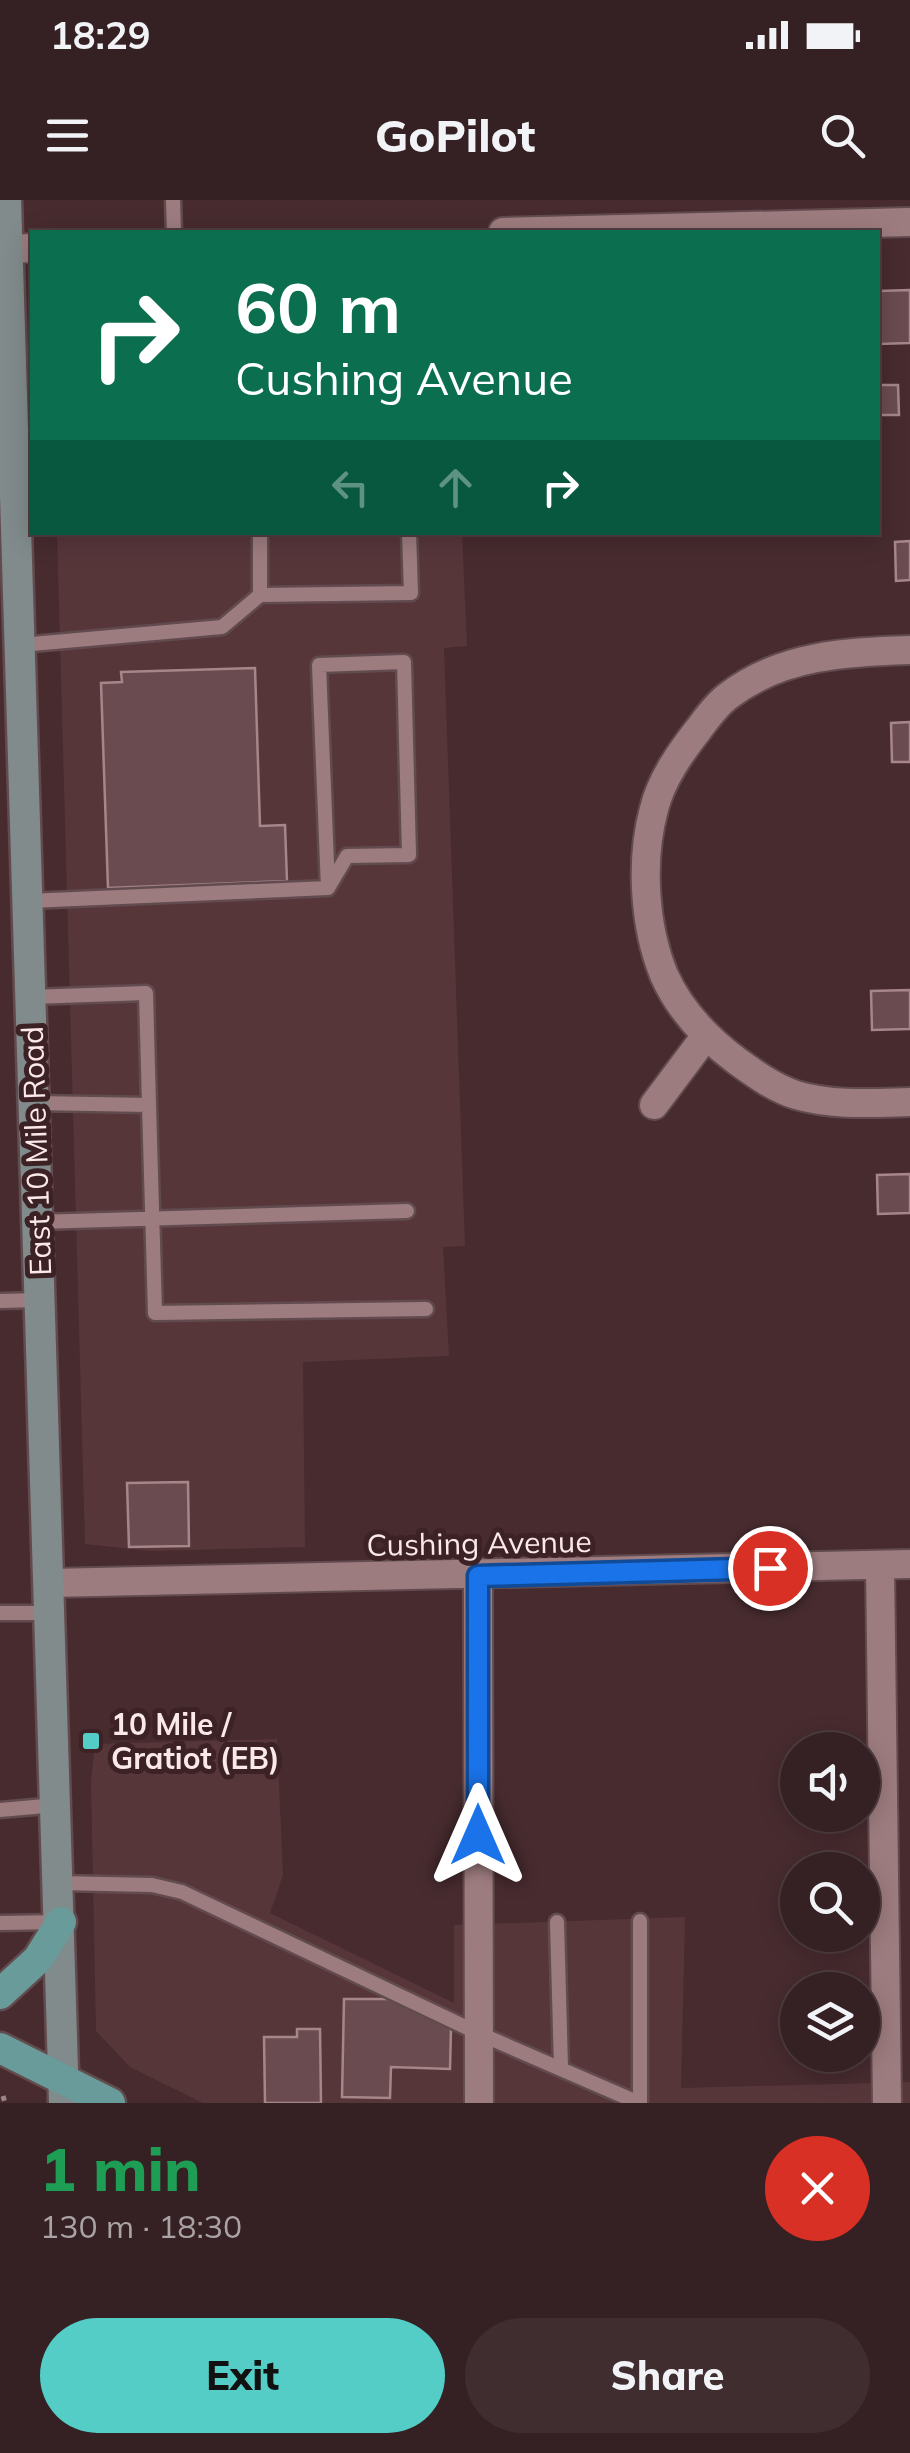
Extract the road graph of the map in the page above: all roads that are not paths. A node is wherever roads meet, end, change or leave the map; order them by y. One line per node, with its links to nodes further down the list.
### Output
1 (6, 200): 6 (main road, East 10 Mile Road)
2 (174, 200): 4 (lane)
3 (910, 222): 5 (street)
4 (174, 230)
5 (584, 230)
6 (20, 249): 7 (main road, East 10 Mile Road)
7 (6, 350): 11 (main road, East 10 Mile Road)
8 (260, 535): 10 (lane)
9 (409, 535): 10 (lane)
10 (260, 595): 11 (lane)
11 (20, 645): 14 (main road, East 10 Mile Road)
12 (910, 650): 16 (street)
13 (328, 888): 13 (lane); 14 (lane)
14 (28, 901): 15 (main road, East 10 Mile Road)
15 (31, 997): 18 (main road, East 10 Mile Road); 19 (lane)
16 (706, 1037): 17 (street); 20 (street)
17 (910, 1102)
18 (34, 1103): 19 (lane); 23 (main road, East 10 Mile Road)
19 (149, 1105): 22 (lane)
20 (654, 1105)
21 (407, 1211): 22 (lane)
22 (152, 1220): 23 (lane); 26 (lane)
23 (38, 1222): 24 (main road, East 10 Mile Road)
24 (41, 1300): 25 (lane); 30 (main road, East 10 Mile Road)
25 (0, 1301)
26 (426, 1310)
27 (910, 1564): 28 (street, Cushing Avenue)
28 (880, 1565): 29 (street, Cushing Avenue); 47 (street)
29 (478, 1576): 30 (street, Cushing Avenue); 40 (street)
30 (50, 1598): 31 (lane); 32 (main road, East 10 Mile Road)
31 (0, 1613)
32 (57, 1805): 33 (lane); 34 (main road, East 10 Mile Road)
33 (0, 1810)
34 (59, 1883): 35 (main road, East 10 Mile Road); 40 (lane)
35 (60, 1922): 38 (lane); 39 (main road); 43 (main road, East 10 Mile Road)
36 (557, 1922): 42 (lane)
37 (640, 1922): 46 (lane)
38 (0, 1923)
39 (0, 1994)
40 (478, 2032): 42 (lane); 45 (street)
41 (0, 2048): 43 (main road)
42 (561, 2067): 46 (lane)
43 (64, 2092): 44 (main road)
44 (110, 2103)
45 (480, 2103)
46 (640, 2103)
47 (887, 2103)

